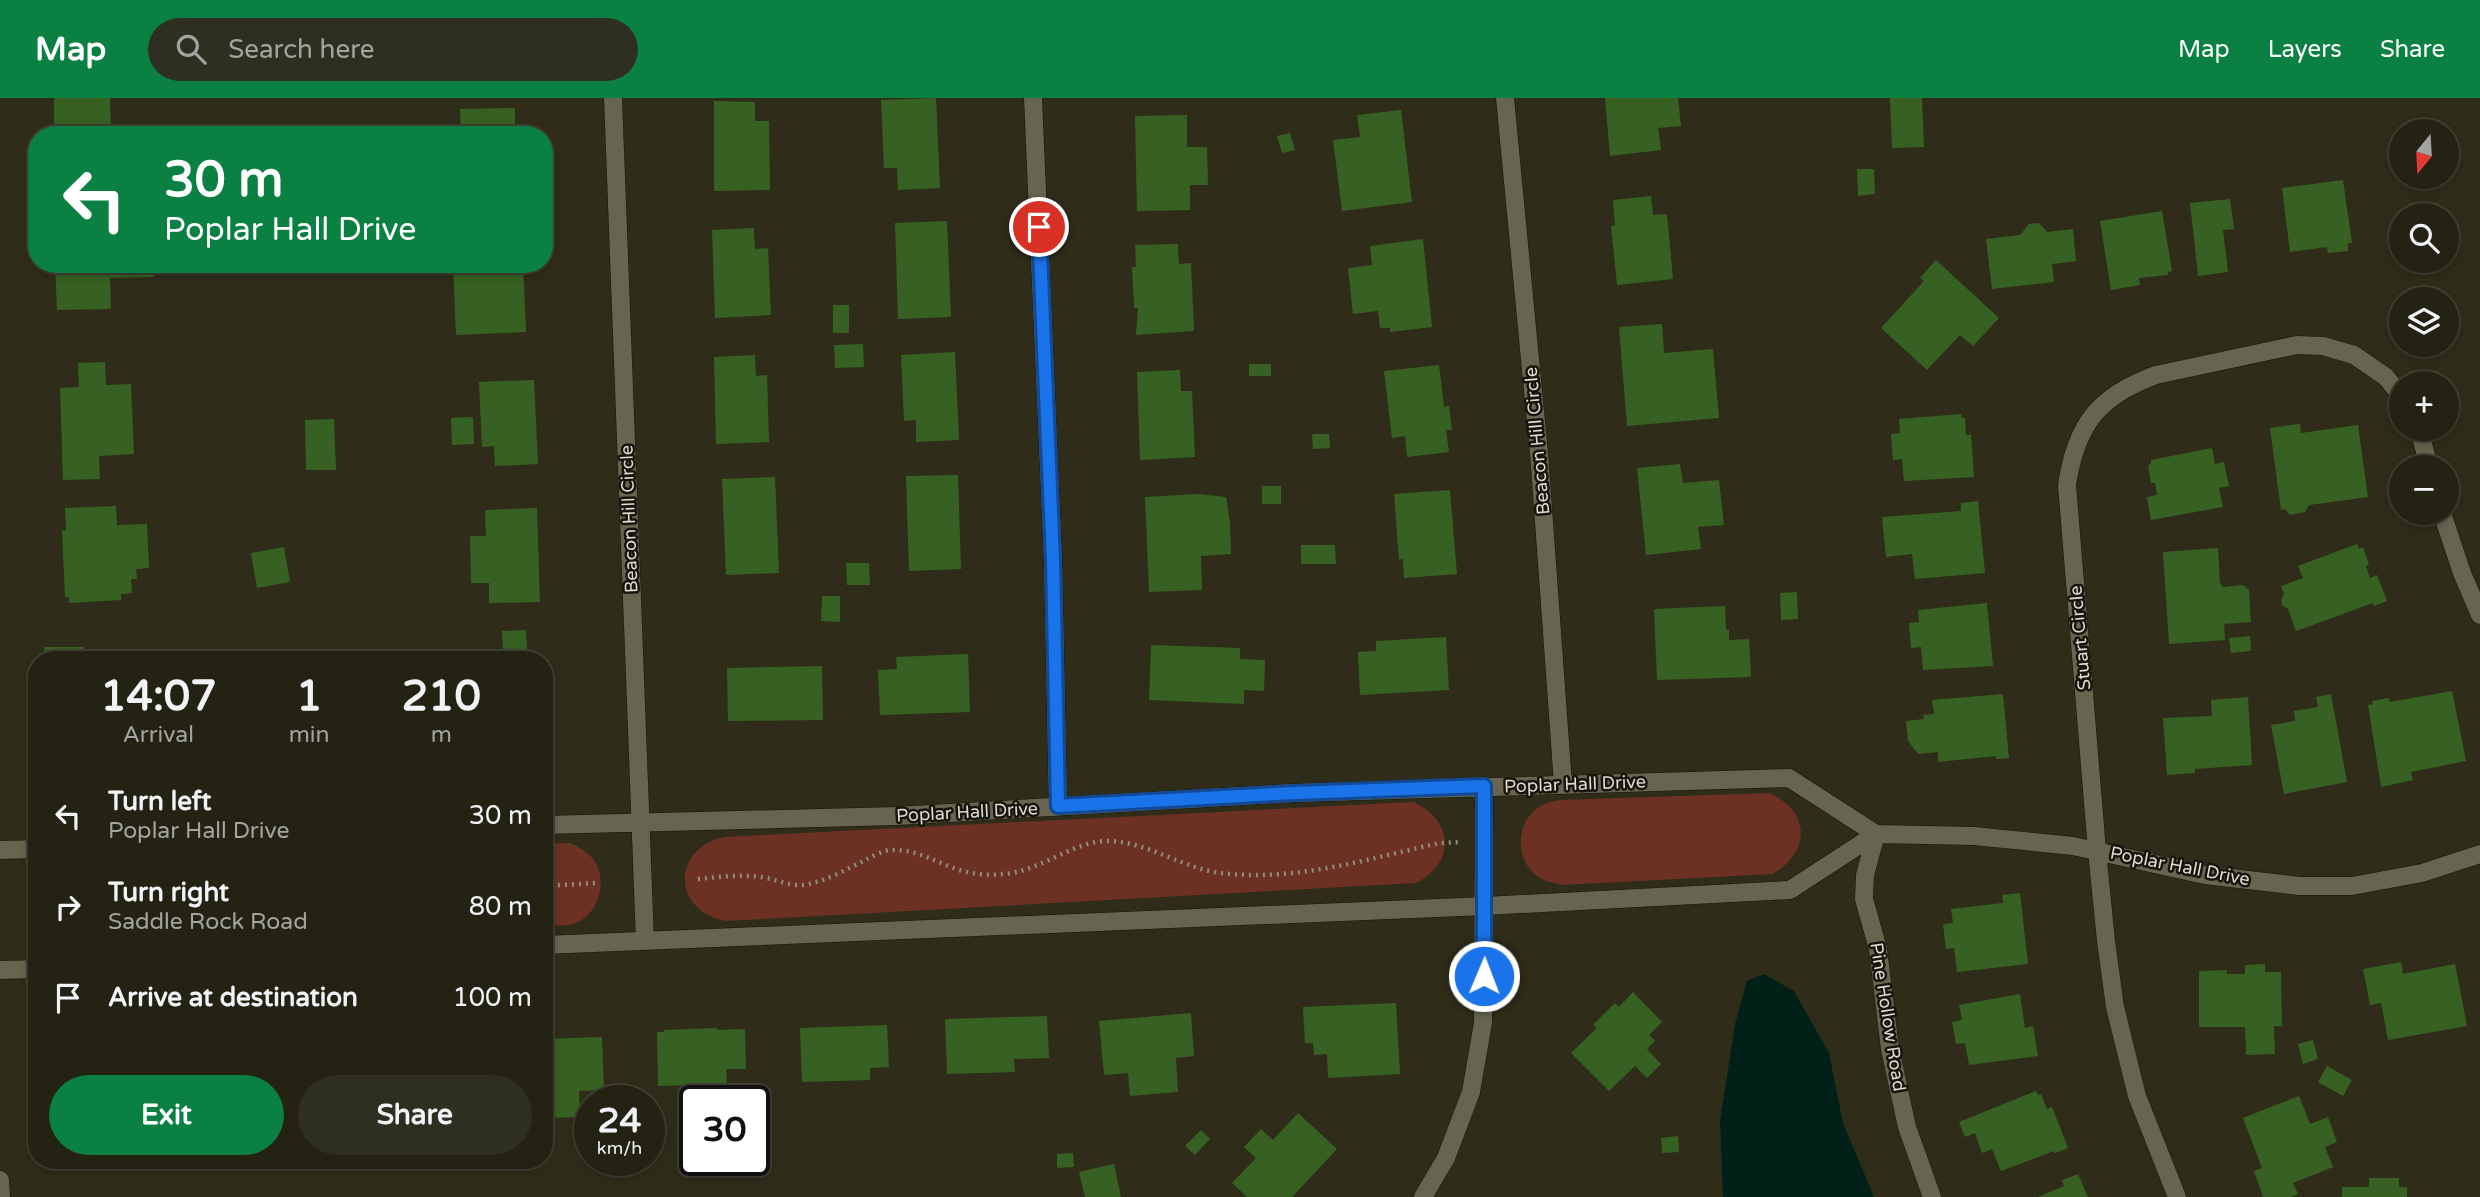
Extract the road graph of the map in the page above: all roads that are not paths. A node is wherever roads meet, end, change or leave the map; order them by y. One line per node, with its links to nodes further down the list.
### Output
1 (613, 98): 10 (street, Beacon Hill Circle)
2 (1033, 98): 9 (street)
3 (1505, 98): 7 (street, Beacon Hill Circle)
4 (2389, 381): 15 (street, Stuart Circle)
5 (2446, 525): 6 (street)
6 (2480, 615)
7 (1563, 784): 8 (street, Poplar Hall Drive); 12 (street, Poplar Hall Drive)
8 (1484, 786): 9 (street, Poplar Hall Drive); 17 (street)
9 (1058, 806): 10 (street, Poplar Hall Drive)
10 (640, 822): 11 (street, Poplar Hall Drive); 18 (street, Beacon Hill Circle)
11 (553, 825)
12 (1876, 835): 15 (street, Poplar Hall Drive); 17 (street); 25 (street, Pine Hollow Road)
13 (28, 849): 14 (street)
14 (0, 850)
15 (2097, 851): 16 (street, Poplar Hall Drive); 26 (street, Stuart Circle)
16 (2480, 854)
17 (1485, 906): 18 (street); 24 (street)
18 (645, 941): 19 (street)
19 (553, 945)
20 (28, 968): 21 (street)
21 (0, 970)
22 (0, 1180): 23 (street)
23 (1, 1197)
24 (1423, 1197)
25 (1932, 1197)
26 (2177, 1197)

